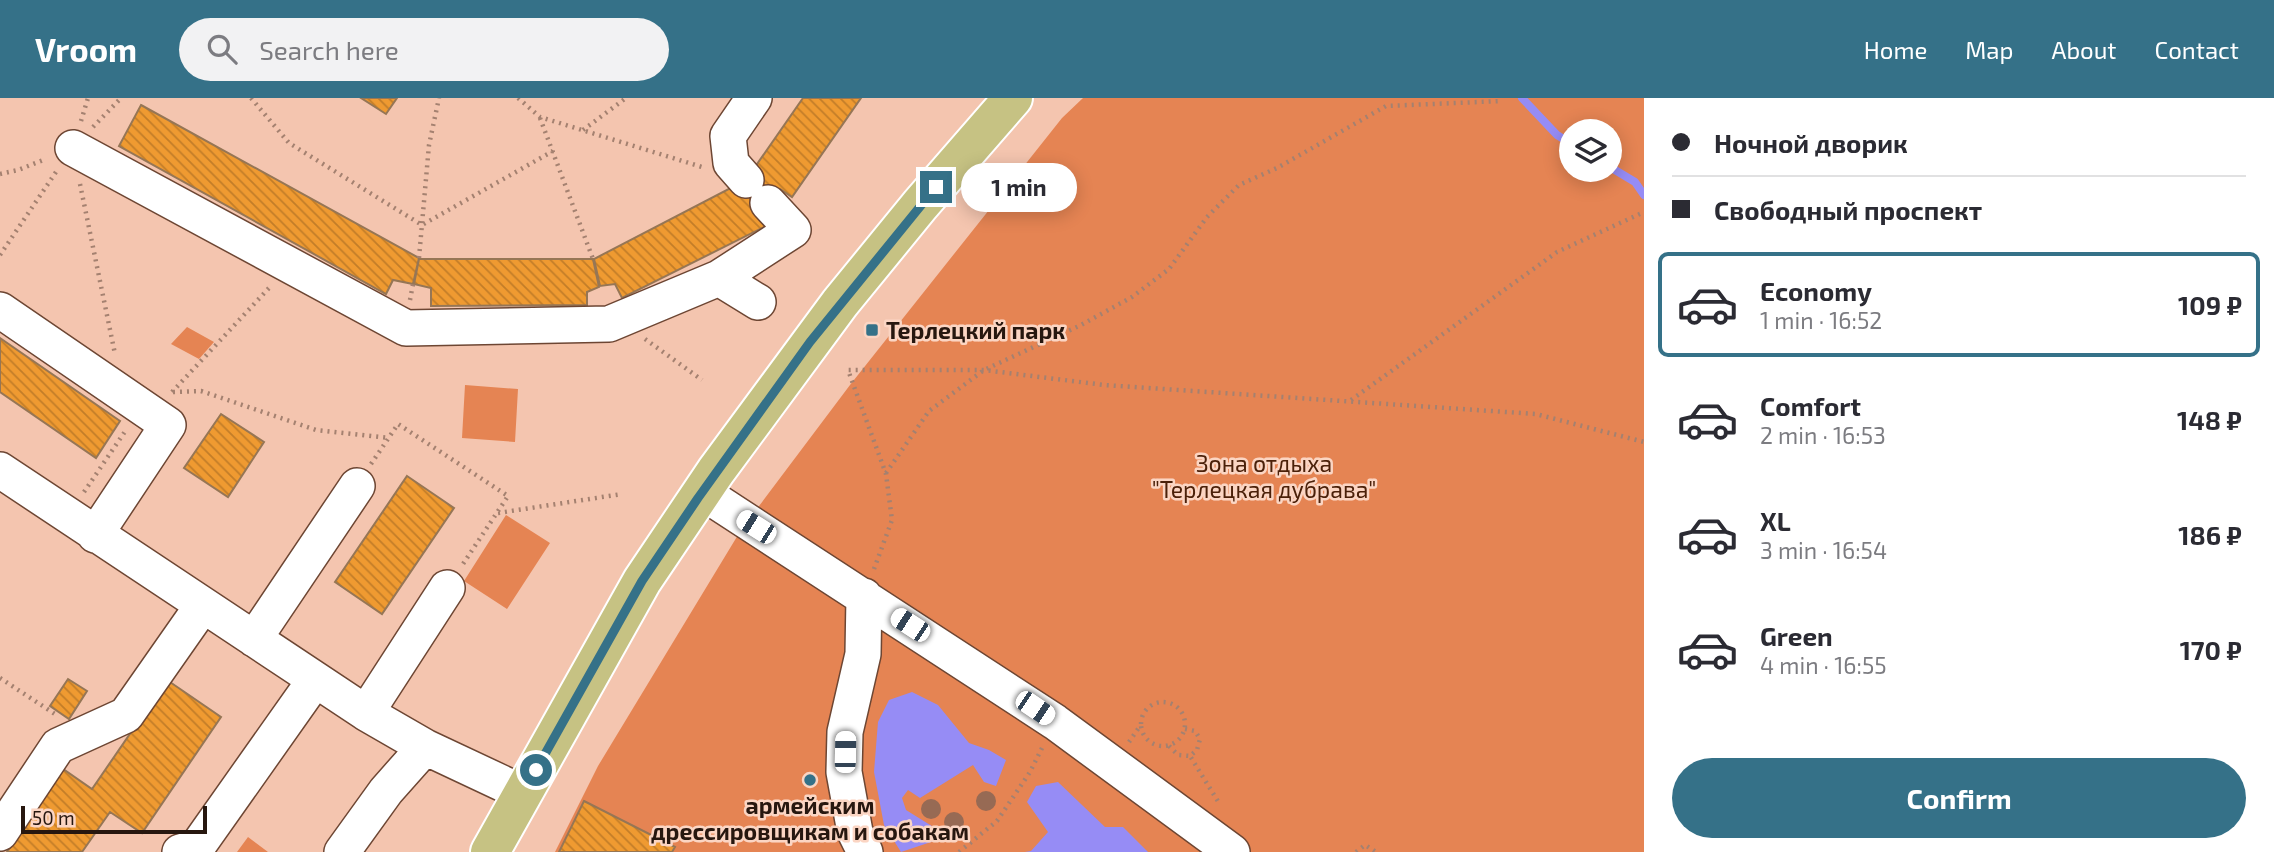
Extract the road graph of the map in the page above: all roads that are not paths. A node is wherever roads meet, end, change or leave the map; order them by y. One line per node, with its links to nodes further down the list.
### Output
1 (754, 98): 4 (lane)
2 (1013, 98): 9 (main road)
3 (73, 148): 4 (lane)
4 (719, 278): 5 (lane)
5 (758, 302)
6 (0, 310): 10 (lane)
7 (2, 477): 10 (lane)
8 (357, 486): 14 (lane)
9 (702, 492): 12 (lane); 18 (main road)
10 (82, 526): 13 (lane)
11 (447, 588): 16 (lane)
12 (864, 596): 23 (lane); 24 (lane)
13 (203, 606): 14 (lane); 19 (lane)
14 (254, 639): 15 (lane)
15 (315, 680): 16 (lane); 21 (lane)
16 (366, 713): 17 (lane)
17 (425, 747): 18 (lane); 22 (lane)
18 (523, 793): 20 (main road)
19 (0, 833)
20 (491, 851)
21 (180, 852)
22 (342, 852)
23 (865, 852)
24 (1232, 852)

